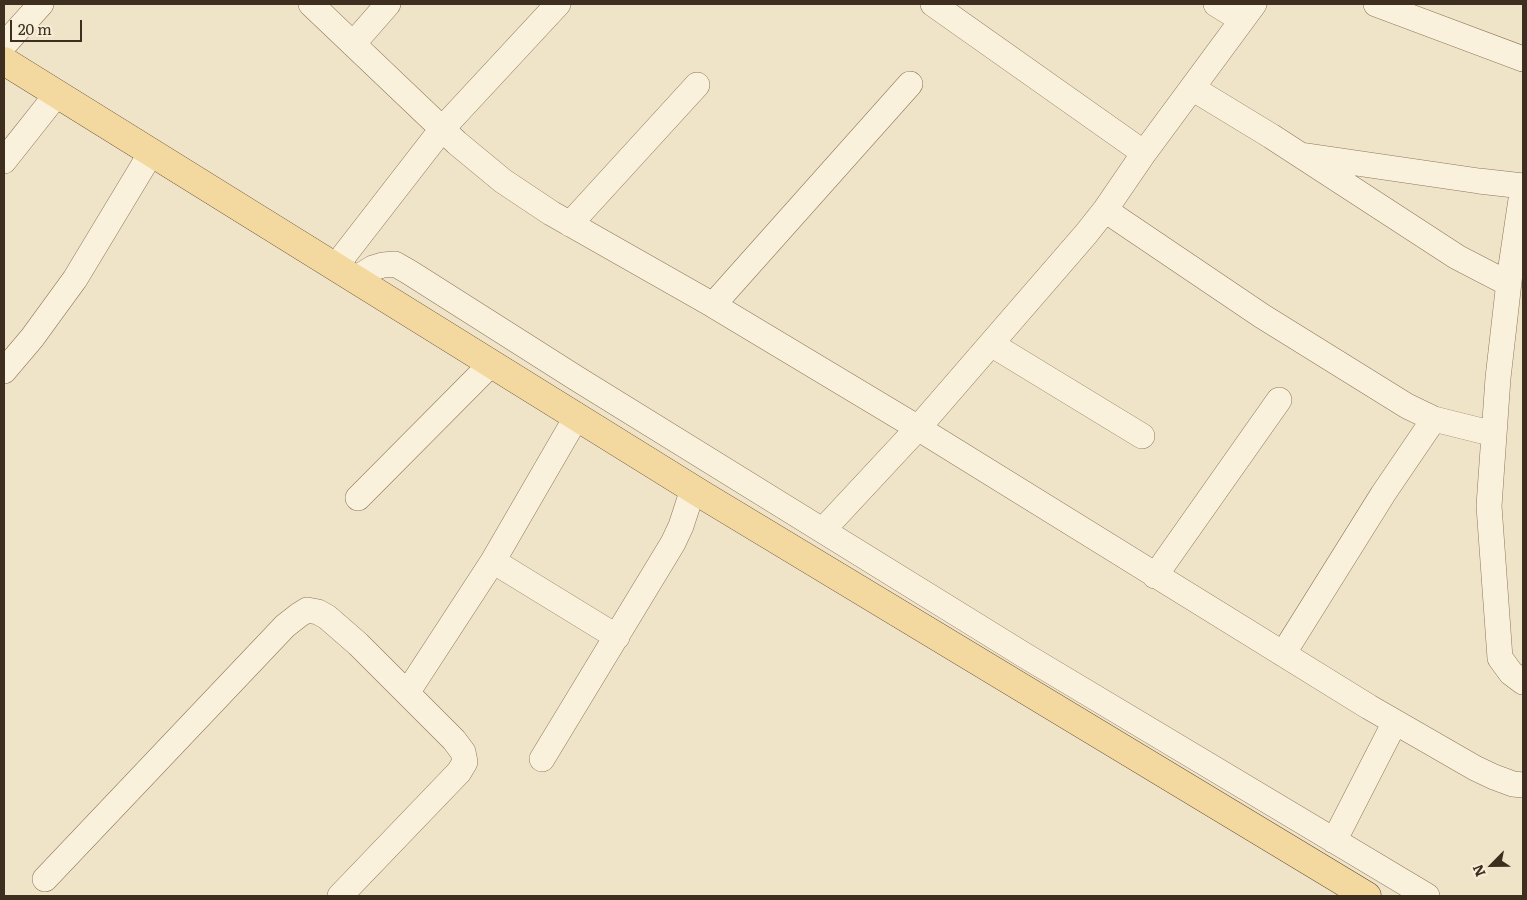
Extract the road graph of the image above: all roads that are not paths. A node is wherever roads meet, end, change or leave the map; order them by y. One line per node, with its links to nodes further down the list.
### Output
1 (41, 4): 10 (street)
2 (311, 4): 9 (street)
3 (388, 4): 9 (street)
4 (558, 4): 17 (street)
5 (933, 4): 18 (street)
6 (1216, 4): 8 (street)
7 (1376, 4): 11 (street)
8 (1248, 12): 15 (street)
9 (353, 44): 17 (street)
10 (4, 45)
11 (1523, 59)
12 (4, 61): 16 (main road)
13 (910, 84): 26 (street)
14 (696, 85): 23 (street)
15 (1192, 88): 18 (street); 20 (street)
16 (57, 94): 19 (main road); 21 (street)
17 (442, 129): 23 (street); 24 (street)
18 (1144, 153): 22 (street)
19 (151, 154): 24 (main road); 29 (street)
20 (1300, 155): 25 (street); 25 (street)
21 (4, 161)
22 (1105, 210): 27 (street); 32 (street)
23 (570, 224): 26 (street)
24 (345, 273): 28 (main road); 38 (street)
25 (1509, 284): 34 (street)
26 (713, 305): 33 (street)
27 (991, 344): 33 (street); 35 (street)
28 (492, 363): 31 (main road); 37 (street)
29 (4, 371)
30 (1279, 400): 40 (street)
31 (577, 416): 36 (main road); 39 (street)
32 (1434, 419): 34 (street); 42 (street)
33 (918, 428): 38 (street); 40 (street)
34 (1494, 434): 43 (street)
35 (1142, 436)
36 (697, 492): 41 (street); 52 (main road)
37 (358, 498)
38 (823, 530): 49 (street)
39 (493, 561): 41 (street); 44 (street)
40 (1155, 576): 42 (street)
41 (617, 638): 46 (street)
42 (1283, 654): 45 (street)
43 (1523, 682)
44 (407, 693): 50 (street); 51 (street)
45 (1395, 722): 48 (street); 49 (street)
46 (542, 759)
47 (1523, 777): 48 (street)
48 (1523, 785)
49 (1334, 841): 53 (street)
50 (45, 879)
51 (340, 896)
52 (1367, 896)
53 (1426, 896)

